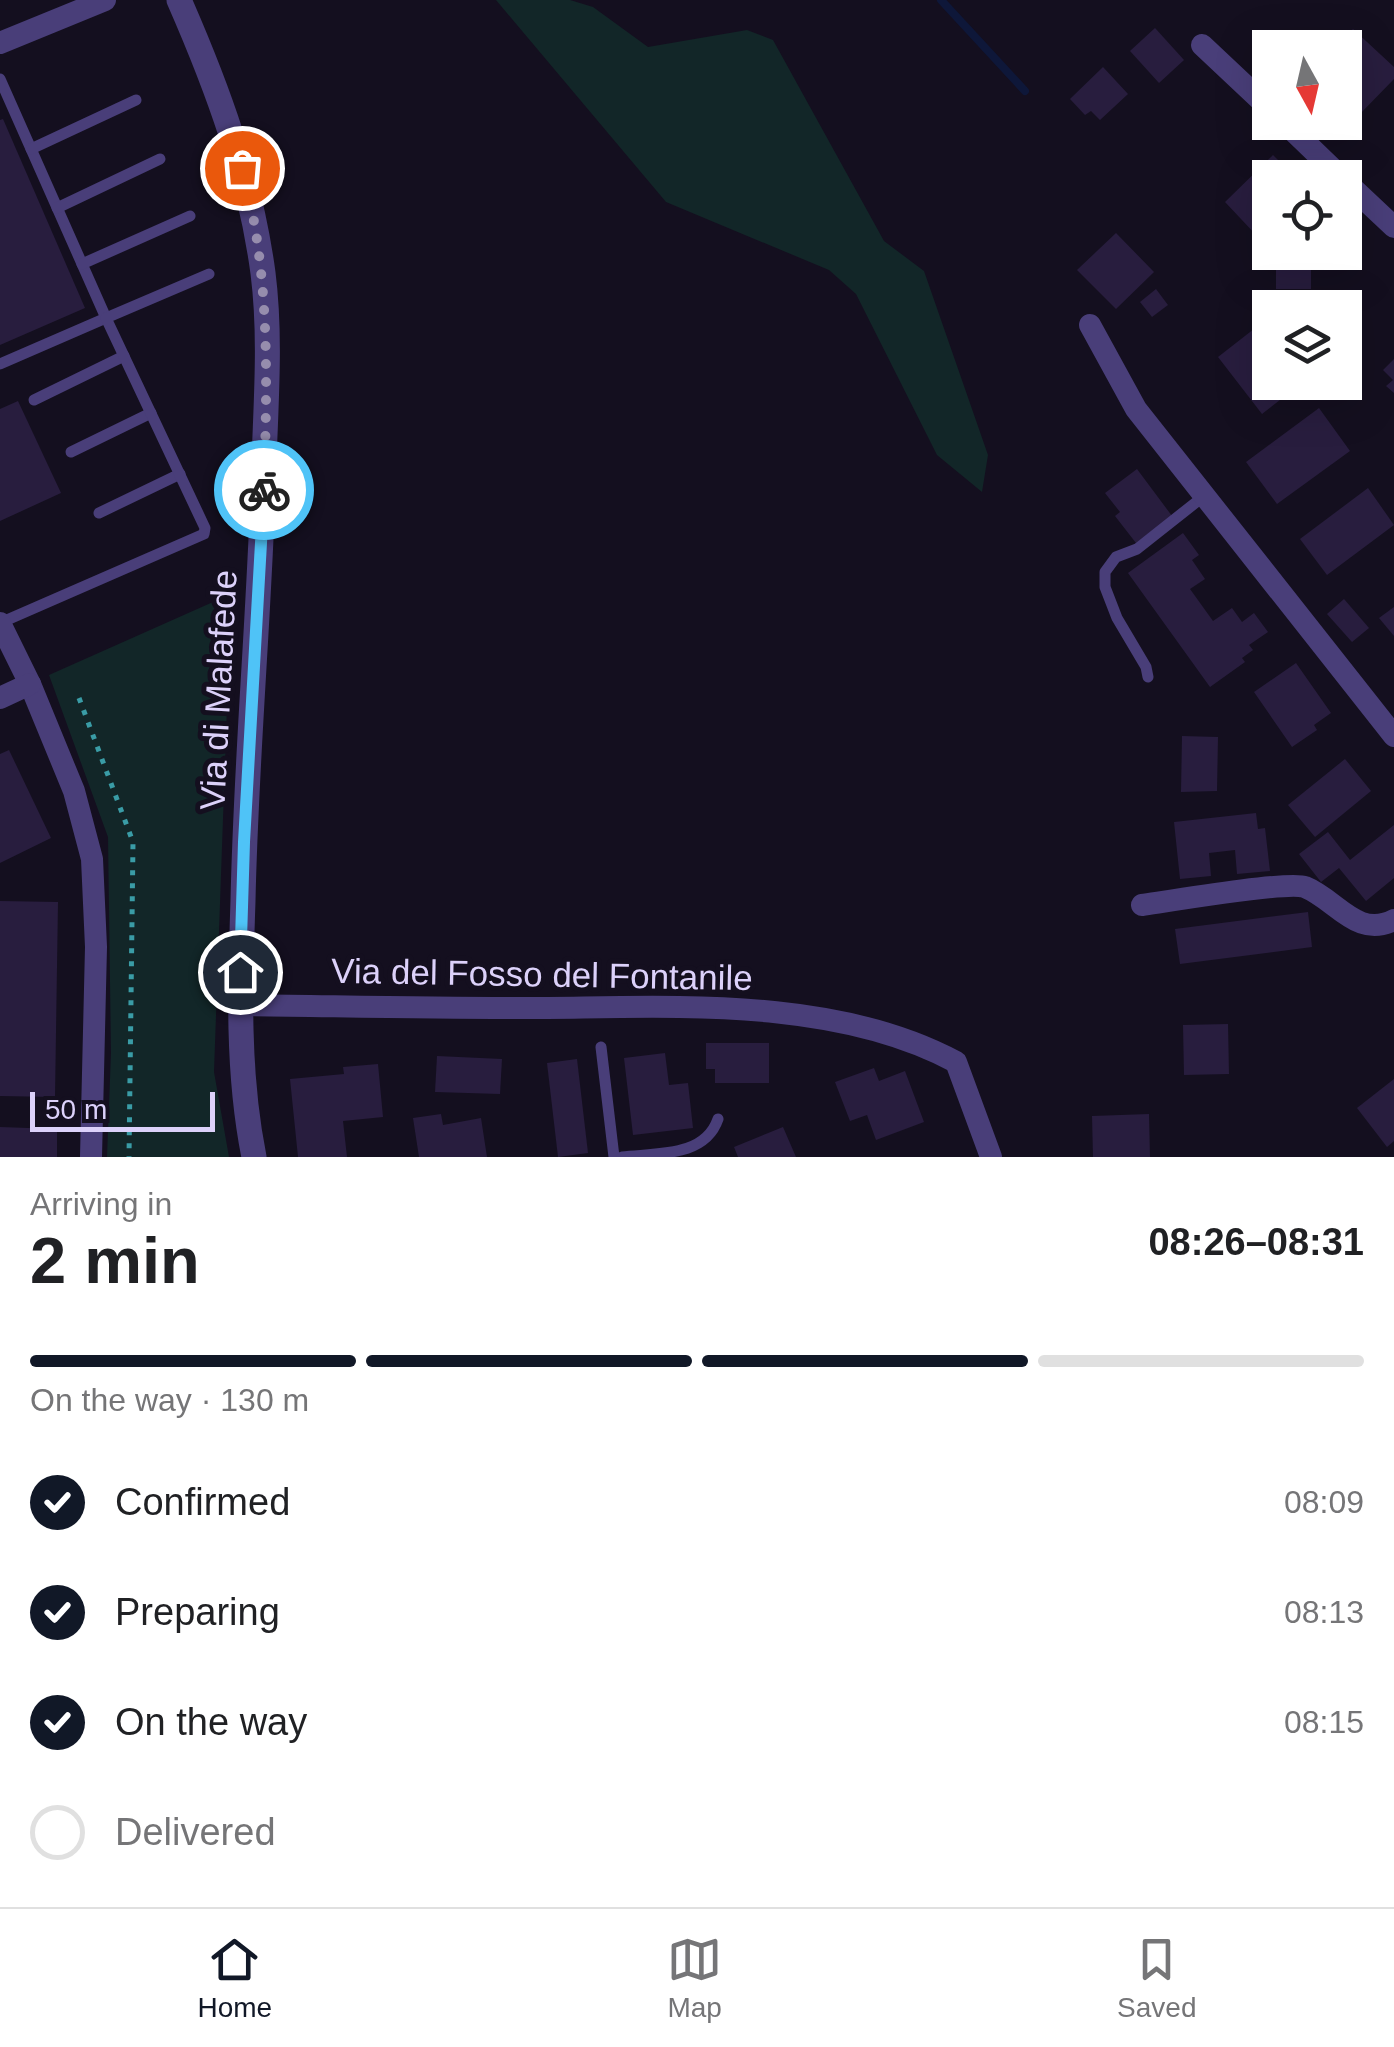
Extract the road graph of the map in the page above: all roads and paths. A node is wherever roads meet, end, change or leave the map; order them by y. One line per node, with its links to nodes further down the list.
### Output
1 (105, 0): 3 (street)
2 (179, 0): 36 (street, Via di Malafede)
3 (0, 42)
4 (1202, 45): 6 (street)
5 (0, 79): 9 (lane)
6 (1252, 93)
7 (136, 100): 9 (lane)
8 (1303, 140): 11 (street)
9 (31, 149): 13 (lane)
10 (160, 159): 13 (lane)
11 (1323, 160)
12 (1362, 197): 15 (street)
13 (57, 208): 16 (lane)
14 (190, 216): 16 (lane)
15 (1394, 227)
16 (82, 264): 18 (lane)
17 (209, 274): 18 (lane)
18 (106, 318): 20 (lane); 21 (lane)
19 (1090, 325): 26 (street)
20 (124, 356): 22 (lane); 23 (lane)
21 (0, 364)
22 (34, 400)
23 (151, 414): 24 (lane); 25 (lane)
24 (71, 452)
25 (180, 474): 27 (lane); 28 (lane)
26 (1204, 496): 29 (lane); 33 (street)
27 (99, 513)
28 (0, 623): 30 (street)
29 (1148, 677)
30 (30, 684): 31 (street); 39 (street)
31 (0, 698)
32 (78, 698): 40 (path)
33 (1394, 736)
34 (1142, 905): 35 (street)
35 (1394, 920)
36 (240, 1005): 41 (street, Via di Malafede); 44 (street, Via del Fosso del Fontanile)
37 (601, 1047): 42 (lane)
38 (718, 1119): 43 (lane)
39 (91, 1157)
40 (129, 1157)
41 (254, 1157)
42 (614, 1157)
43 (622, 1157)
44 (991, 1157)

